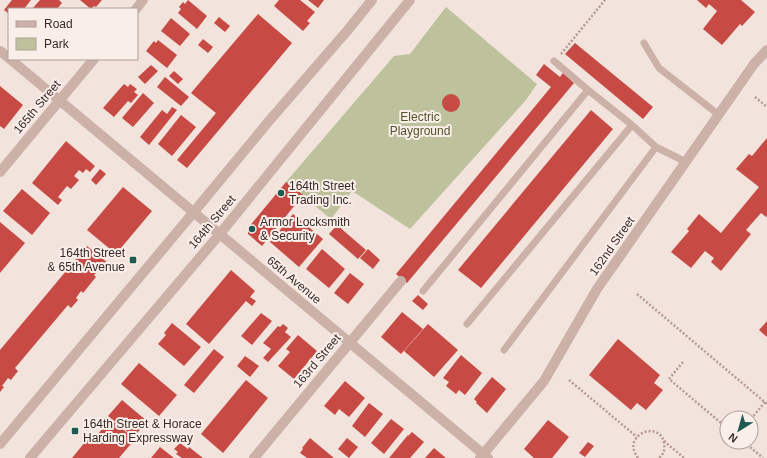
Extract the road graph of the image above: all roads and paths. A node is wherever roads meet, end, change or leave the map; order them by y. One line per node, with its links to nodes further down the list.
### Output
1 (144, 0): 5 (street)
2 (372, 0): 22 (street, 164th Street)
3 (410, 0): 23 (street, 164th Street)
4 (605, 0): 12 (path)
5 (137, 8)
6 (644, 44): 17 (lane)
7 (767, 50): 17 (street, 162nd Street)
8 (0, 51): 9 (street, 65th Avenue)
9 (8, 58)
10 (10, 60): 15 (street, 65th Avenue)
11 (93, 60): 15 (street, 165th Street)
12 (554, 61): 13 (lane)
13 (588, 90): 18 (lane); 25 (lane)
14 (755, 97): 16 (path)
15 (59, 100): 21 (street, 165th Street); 22 (street, 65th Avenue)
16 (767, 107)
17 (719, 115): 20 (street, 162nd Street)
18 (632, 125): 19 (lane); 27 (lane)
19 (656, 147): 20 (lane); 29 (lane)
20 (686, 162): 39 (street, 162nd Street)
21 (0, 172)
22 (194, 213): 23 (street, 65th Avenue); 37 (street, 164th Street)
23 (219, 235): 28 (street, 65th Avenue); 40 (street, 164th Street)
24 (401, 281): 28 (street, 163rd Street)
25 (423, 291)
26 (637, 294): 32 (path)
27 (467, 324)
28 (350, 343): 39 (street, 65th Avenue); 41 (street, 163rd Street)
29 (504, 350)
30 (683, 362): 34 (path)
31 (569, 380): 35 (path)
32 (766, 403): 33 (path)
33 (759, 410)
34 (719, 421)
35 (637, 437): 36 (path); 42 (path)
36 (664, 441): 43 (path); 44 (path)
37 (0, 444)
38 (754, 450): 45 (path)
39 (483, 457)
40 (30, 458)
41 (254, 458)
42 (638, 458)
43 (660, 458)
44 (684, 458)
45 (763, 458)

